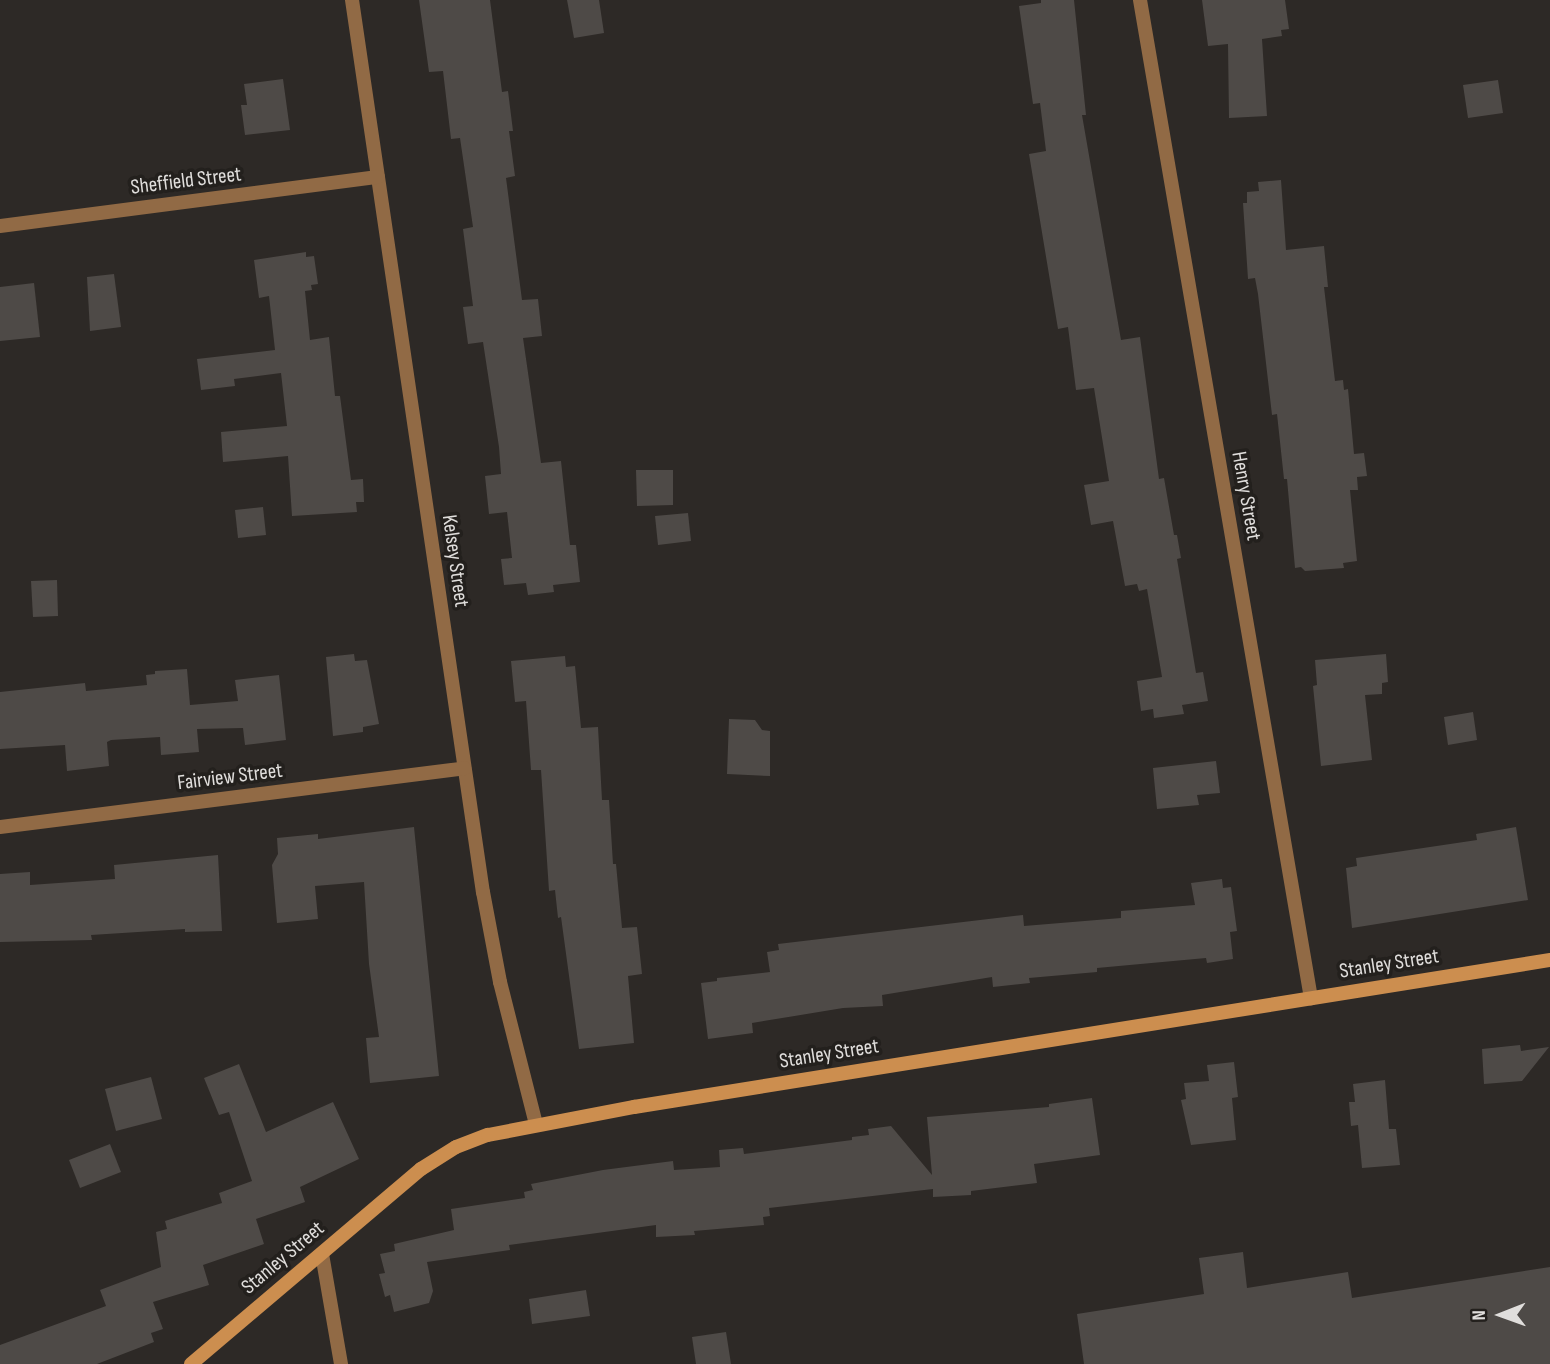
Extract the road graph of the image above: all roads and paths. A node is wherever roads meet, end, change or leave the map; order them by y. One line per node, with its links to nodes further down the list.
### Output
1 (352, 0): 3 (street, Kelsey Street)
2 (1140, 0): 8 (street, Henry Street)
3 (378, 177): 4 (street, Sheffield Street); 5 (street, Kelsey Street)
4 (0, 226)
5 (464, 768): 6 (street, Fairview Street); 9 (street, Kelsey Street)
6 (0, 827)
7 (1550, 960): 8 (main road, Stanley Street)
8 (1311, 998): 9 (main road, Stanley Street)
9 (536, 1124): 10 (main road, Stanley Street)
10 (322, 1254): 11 (main road, Stanley Street); 12 (street)
11 (191, 1364)
12 (341, 1364)

